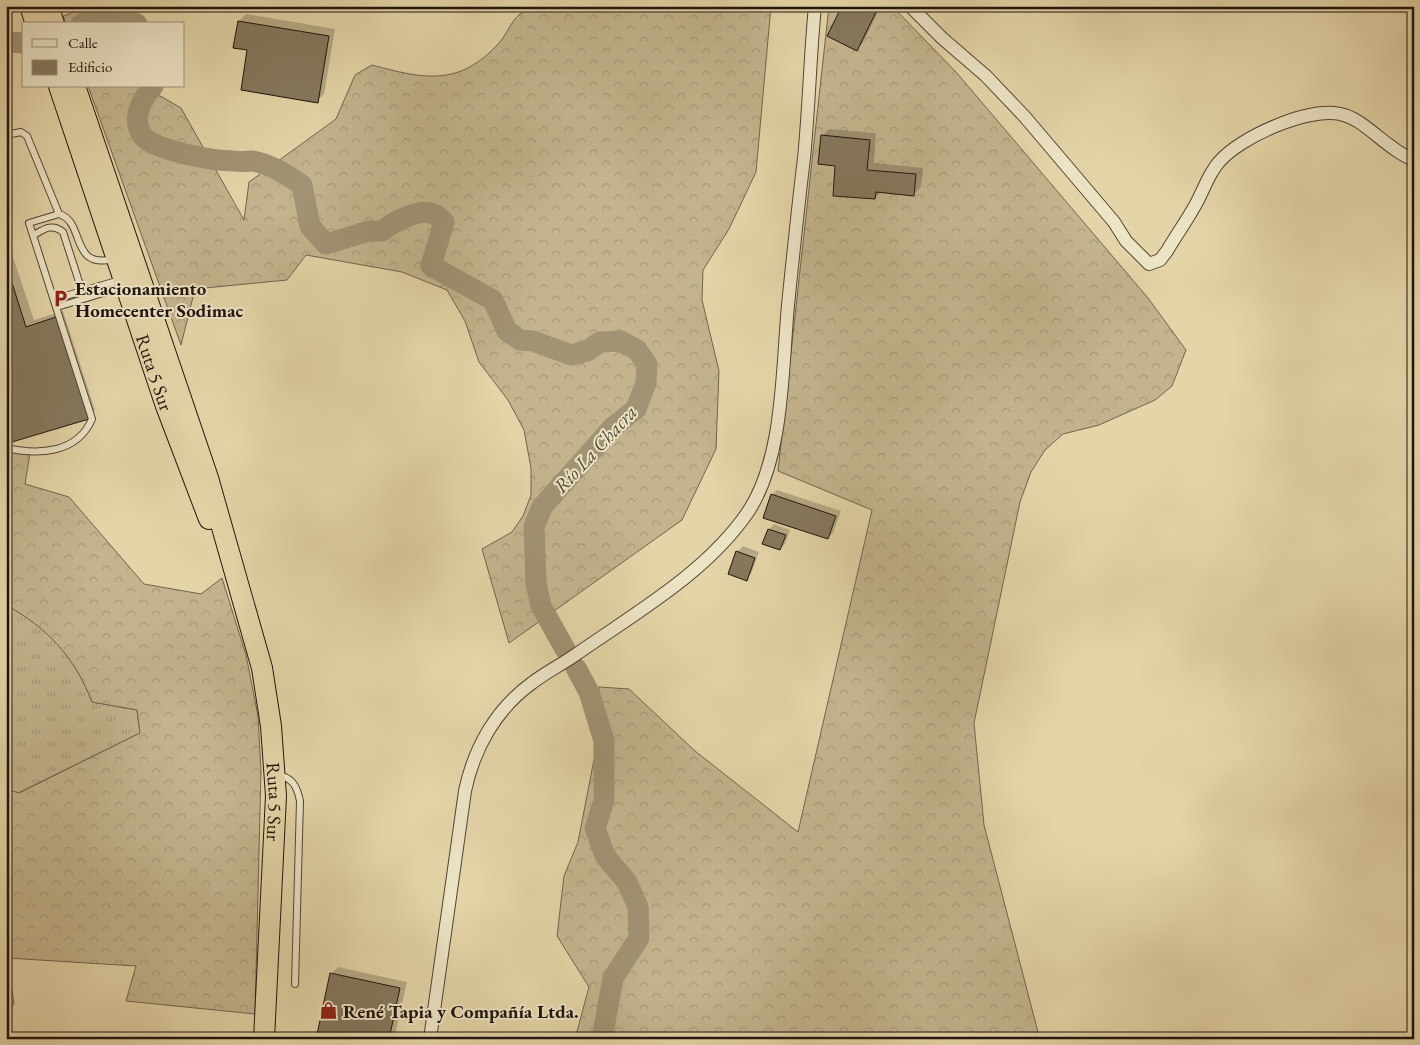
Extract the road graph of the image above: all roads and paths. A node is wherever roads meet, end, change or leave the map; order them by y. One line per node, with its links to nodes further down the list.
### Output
1 (30, 6): 5 (highway)
2 (48, 6): 6 (highway)
3 (815, 6): 24 (street)
4 (910, 6): 10 (street)
5 (35, 22)
6 (53, 22)
7 (60, 88): 15 (highway, Ruta 5 Sur)
8 (77, 88): 13 (highway, Ruta 5 Sur)
9 (6, 135): 11 (lane)
10 (1414, 160)
11 (59, 214): 12 (lane); 14 (lane); 15 (lane)
12 (63, 232): 14 (lane); 17 (lane)
13 (124, 232): 15 (highway); 16 (highway, Ruta 5 Sur)
14 (34, 235): 18 (lane)
15 (117, 258): 16 (highway, Ruta 5 Sur)
16 (129, 280): 17 (lane); 19 (lane); 21 (highway, Ruta 5 Sur)
17 (82, 291): 18 (lane)
18 (54, 299): 19 (lane)
19 (57, 307): 20 (lane)
20 (6, 448)
21 (276, 775): 22 (lane); 23 (highway, Ruta 5 Sur)
22 (295, 984)
23 (264, 1039)
24 (430, 1039)

